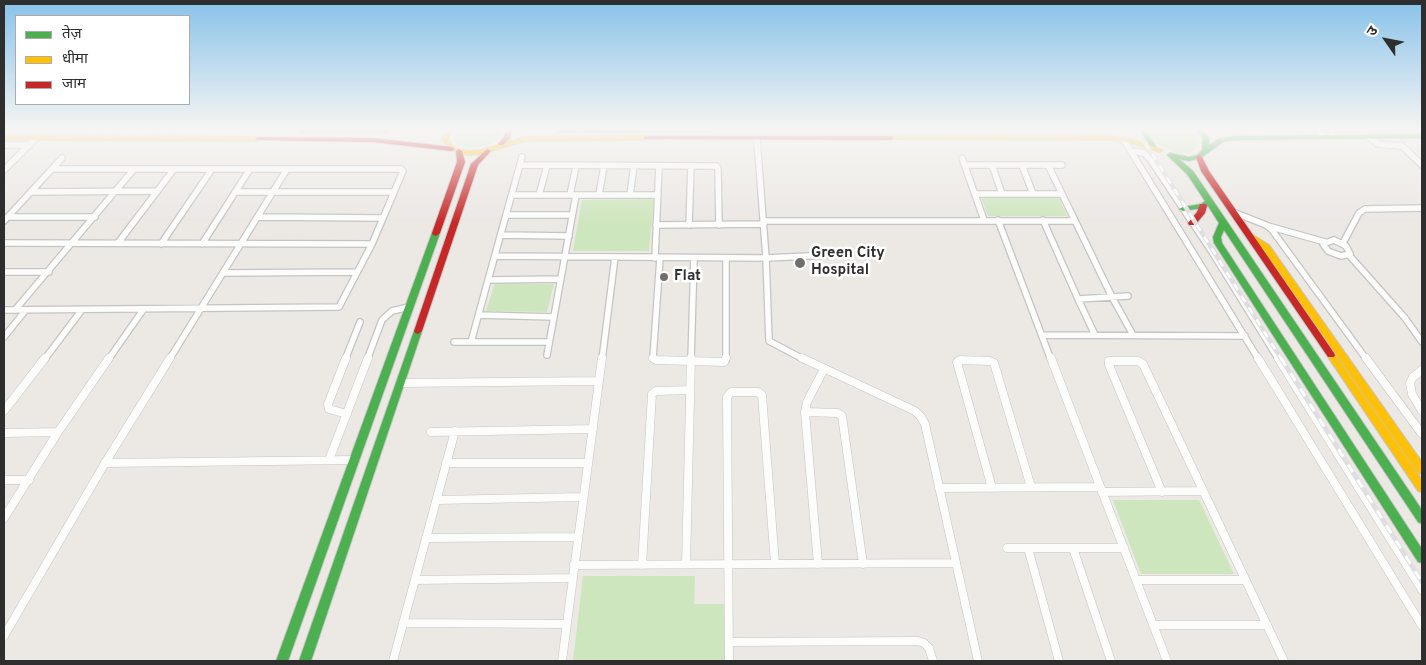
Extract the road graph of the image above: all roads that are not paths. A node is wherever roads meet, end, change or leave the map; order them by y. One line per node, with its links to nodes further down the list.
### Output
1 (13, 161): 30 (street)
2 (59, 161): 24 (street)
3 (460, 161): 98 (street)
4 (478, 161): 122 (street)
5 (521, 161): 17 (street)
6 (760, 161): 61 (street)
7 (963, 161): 12 (street)
8 (1136, 161): 111 (street)
9 (1152, 161): 49 (street)
10 (1177, 161): 47 (street)
11 (1203, 161): 50 (street)
12 (965, 165): 13 (street); 37 (street)
13 (992, 165): 14 (street); 38 (street)
14 (1022, 165): 15 (street); 39 (street)
15 (1048, 165): 16 (street); 40 (street)
16 (1062, 165)
17 (520, 166): 18 (street); 46 (street)
18 (547, 166): 19 (street); 41 (street)
19 (576, 166): 20 (street); 42 (street)
20 (604, 166): 21 (street); 43 (street)
21 (634, 166): 22 (street); 44 (street)
22 (660, 166): 23 (street); 45 (street)
23 (691, 166): 64 (street); 66 (street)
24 (52, 169): 25 (street); 33 (street)
25 (134, 169): 26 (street); 31 (street)
26 (174, 169): 27 (street); 32 (street)
27 (212, 169): 28 (street); 76 (street)
28 (250, 169): 29 (street); 34 (street)
29 (287, 169): 35 (street); 36 (street)
30 (4, 170)
31 (116, 191): 32 (street); 33 (street); 53 (street)
32 (157, 191): 74 (street)
33 (31, 192): 56 (street)
34 (235, 192): 35 (street); 77 (street)
35 (274, 192): 36 (street); 54 (street)
36 (394, 192): 55 (street)
37 (975, 194): 38 (street); 57 (street)
38 (1002, 194): 39 (street)
39 (1033, 194): 40 (street)
40 (1062, 194): 60 (street)
41 (539, 195): 42 (street); 46 (street)
42 (573, 195): 43 (street); 52 (street)
43 (599, 195): 44 (street)
44 (630, 195): 45 (street)
45 (658, 195): 65 (street)
46 (512, 196): 51 (street)
47 (1206, 204): 49 (street); 62 (street); 63 (street)
48 (1422, 208): 75 (street)
49 (1183, 209): 62 (street)
50 (1233, 212): 67 (street); 69 (street)
51 (506, 215): 52 (street); 68 (street)
52 (572, 215): 70 (street)
53 (95, 217): 56 (street); 73 (street)
54 (258, 217): 55 (street); 78 (street)
55 (383, 218): 79 (street)
56 (6, 219)
57 (984, 220): 58 (street); 61 (street)
58 (998, 220): 59 (street); 108 (street)
59 (1043, 220): 60 (street); 97 (street)
60 (1075, 221): 96 (street)
61 (764, 222): 64 (street); 88 (street)
62 (1192, 222): 172 (street)
63 (1224, 223): 152 (street); 159 (street)
64 (719, 224): 66 (street)
65 (656, 225): 66 (street); 85 (street)
66 (689, 225)
67 (1266, 225): 71 (street); 133 (street)
68 (501, 235): 70 (street); 82 (street)
69 (1249, 235): 139 (street); 145 (street)
70 (569, 236): 83 (street)
71 (1324, 242): 75 (street); 81 (street)
72 (4, 243): 73 (street)
73 (74, 243): 74 (street); 90 (street)
74 (118, 243): 76 (street)
75 (1342, 243): 81 (street)
76 (161, 244): 77 (street)
77 (202, 244): 78 (street)
78 (242, 244): 79 (street); 92 (street)
79 (372, 244): 91 (street)
80 (830, 255): 88 (street)
81 (1349, 255): 116 (street)
82 (495, 256): 83 (street); 93 (street)
83 (565, 257): 84 (street); 94 (street)
84 (615, 258): 85 (street); 121 (street)
85 (658, 258): 86 (street); 118 (street)
86 (694, 258): 87 (street); 118 (street)
87 (726, 258): 88 (street); 118 (street)
88 (766, 258): 119 (street)
89 (4, 272): 90 (street)
90 (49, 272): 101 (street)
91 (357, 272): 92 (street); 99 (street)
92 (224, 273): 99 (street)
93 (488, 280): 94 (street); 105 (street)
94 (561, 280): 106 (street)
95 (1128, 296): 96 (street)
96 (1112, 297): 97 (street); 110 (street)
97 (1078, 299): 109 (street)
98 (409, 307): 127 (street); 135 (street)
99 (202, 308): 103 (street); 137 (street)
100 (4, 310): 101 (street)
101 (15, 310): 104 (street)
102 (81, 310): 103 (street); 104 (street); 124 (street)
103 (143, 310): 130 (street)
104 (25, 311): 112 (street)
105 (479, 315): 106 (street); 114 (street)
106 (554, 316): 115 (street)
107 (360, 322): 127 (street)
108 (1042, 335): 109 (street); 146 (street)
109 (1095, 335): 110 (street)
110 (1132, 335): 111 (street)
111 (1245, 336): 177 (street)
112 (4, 337)
113 (454, 342): 114 (street)
114 (471, 342): 115 (street)
115 (549, 342): 117 (street)
116 (1422, 342)
117 (547, 355)
118 (690, 361): 123 (street)
119 (824, 368): 126 (street); 143 (street)
120 (1422, 370): 125 (street)
121 (599, 381): 122 (street); 128 (street)
122 (400, 383): 181 (street)
123 (690, 390): 161 (street); 167 (street)
124 (4, 411)
125 (1422, 411)
126 (805, 412): 164 (street); 165 (street)
127 (347, 414): 134 (street)
128 (593, 429): 129 (street); 136 (street)
129 (455, 431): 131 (street); 138 (street)
130 (58, 432): 132 (street); 141 (street)
131 (431, 432)
132 (4, 433)
133 (1422, 434)
134 (330, 460): 135 (street); 137 (street)
135 (354, 460): 180 (street)
136 (588, 462): 138 (street); 149 (street)
137 (105, 463): 178 (street)
138 (446, 463): 150 (street)
139 (1422, 470)
140 (4, 480): 141 (street)
141 (29, 480): 151 (street)
142 (1031, 487): 144 (street); 144 (street); 146 (street)
143 (939, 488): 144 (street); 160 (street)
144 (992, 488)
145 (1422, 488)
146 (1101, 489): 148 (street); 158 (street)
147 (1203, 491): 148 (street); 148 (street); 171 (street)
148 (1162, 492)
149 (583, 497): 150 (street); 153 (street)
150 (437, 500): 154 (street)
151 (4, 518)
152 (1422, 520)
153 (578, 537): 154 (street); 166 (street)
154 (426, 538): 169 (street)
155 (1007, 548): 156 (street)
156 (1028, 548): 157 (street); 187 (street)
157 (1073, 548): 158 (street); 188 (street)
158 (1124, 548): 170 (street)
159 (1422, 558)
160 (956, 563): 165 (street); 186 (street)
161 (686, 564): 162 (street); 167 (street)
162 (729, 564): 163 (street); 163 (street); 179 (street)
163 (775, 564): 164 (street)
164 (818, 564): 165 (street)
165 (864, 564)
166 (574, 565): 167 (street); 168 (street)
167 (642, 565)
168 (573, 578): 169 (street); 174 (street)
169 (415, 580): 173 (street)
170 (1136, 580): 171 (street); 175 (street)
171 (1245, 580): 176 (street)
172 (1422, 590)
173 (404, 623): 174 (street); 182 (street)
174 (566, 624): 183 (street)
175 (1153, 625): 176 (street); 189 (street)
176 (1267, 626): 190 (street)
177 (1422, 626)
178 (4, 636)
179 (729, 642): 184 (street); 185 (street)
180 (282, 661)
181 (304, 661)
182 (393, 661)
183 (562, 661)
184 (729, 661)
185 (934, 661)
186 (978, 661)
187 (1059, 661)
188 (1111, 661)
189 (1167, 661)
190 (1284, 661)

